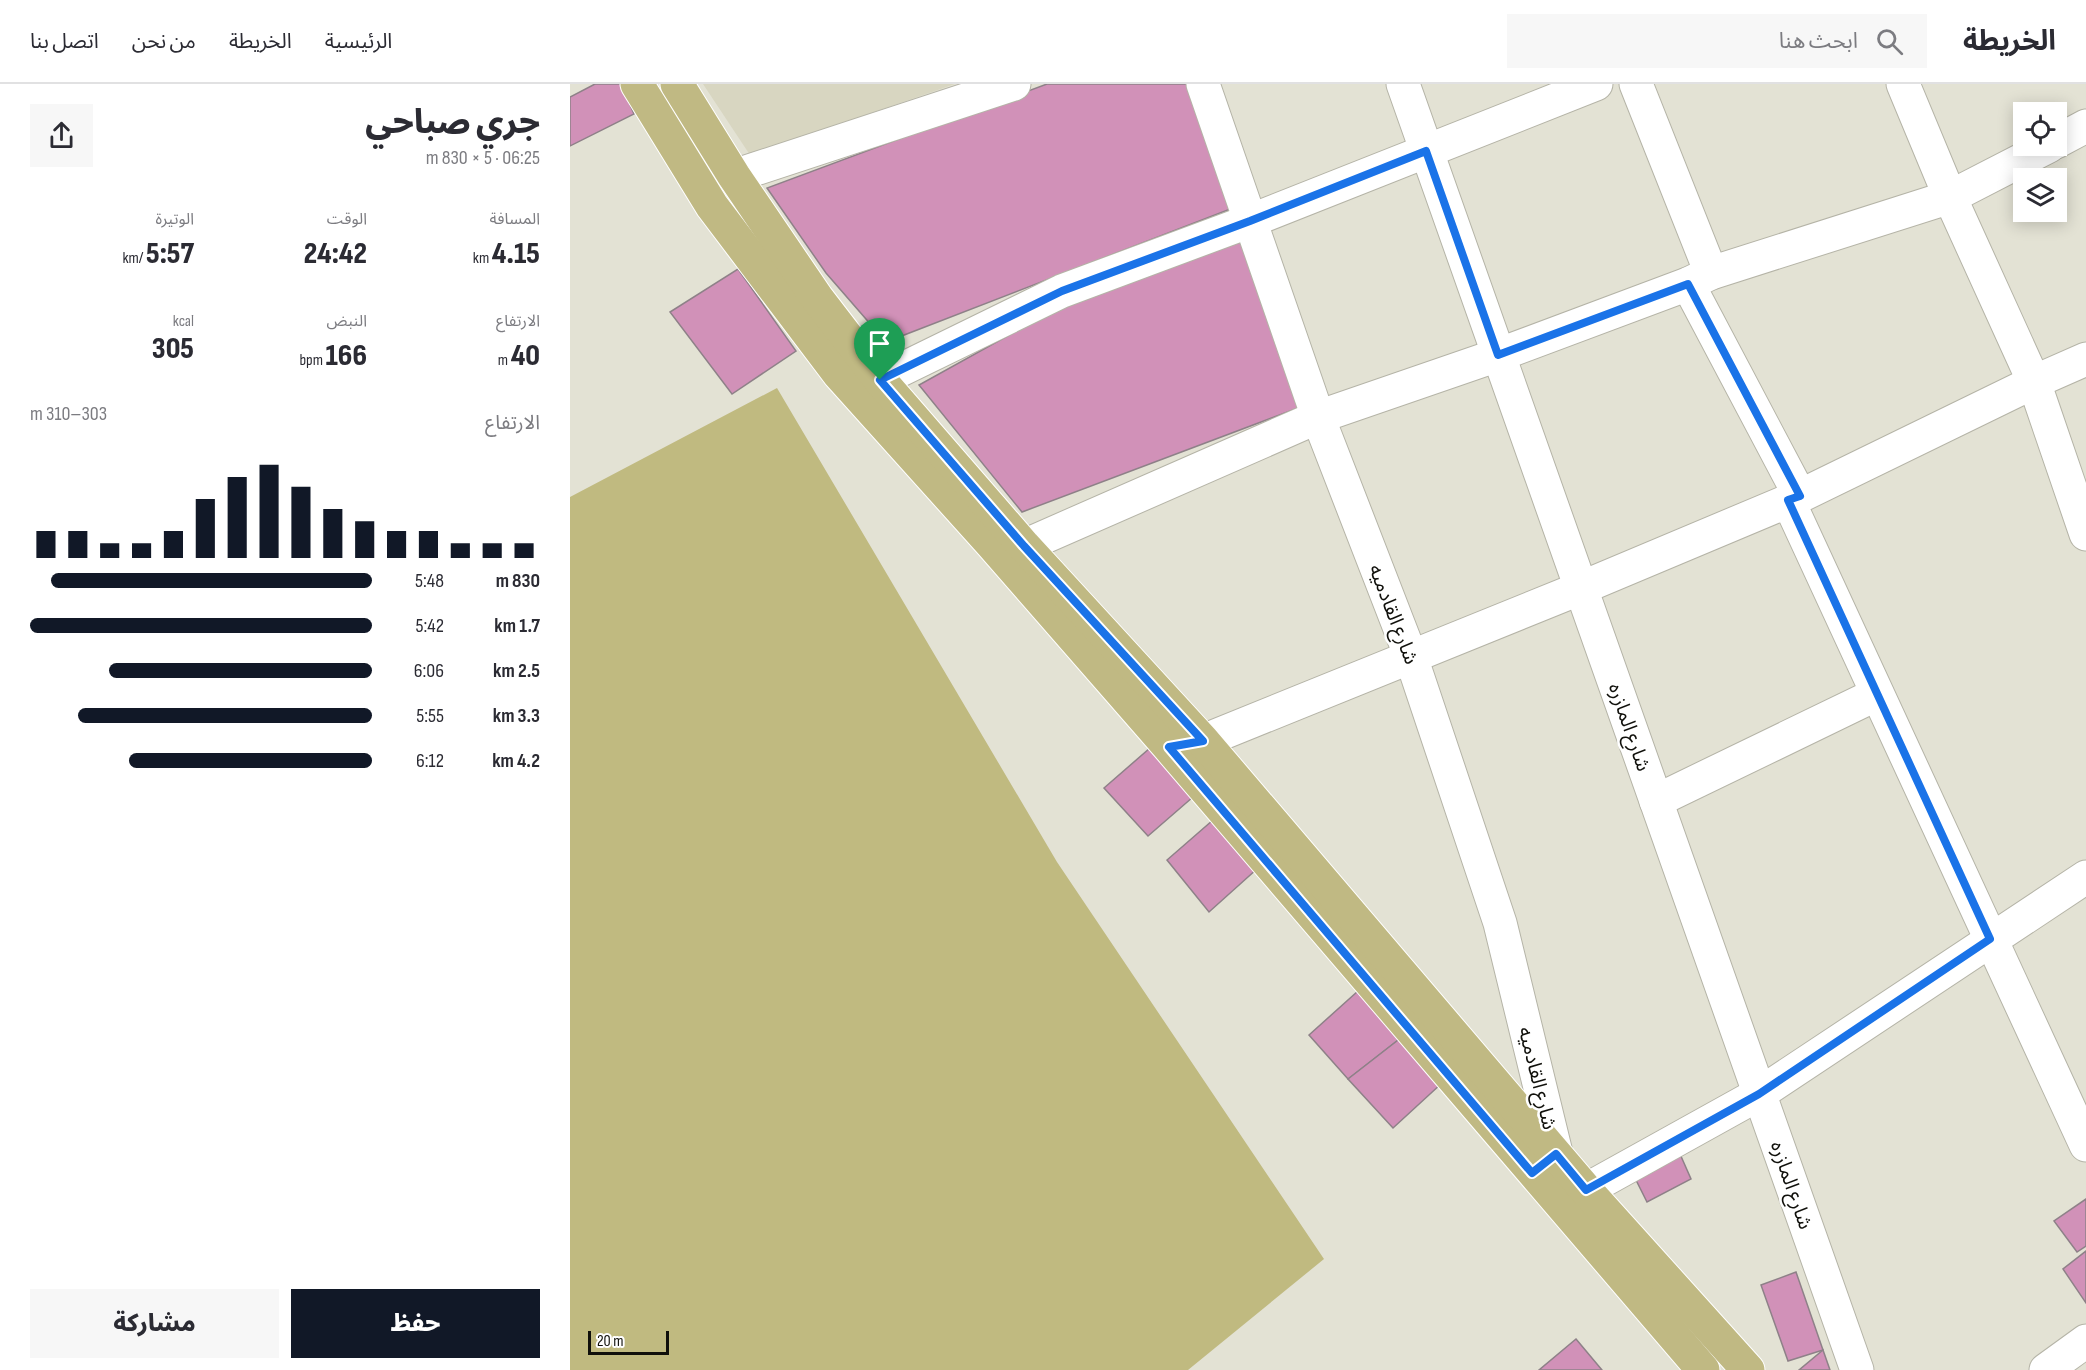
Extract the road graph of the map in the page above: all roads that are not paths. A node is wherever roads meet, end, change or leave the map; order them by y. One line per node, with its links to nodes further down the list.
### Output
1 (637, 84): 19 (main road)
2 (676, 84): 13 (main road)
3 (1014, 84): 13 (street)
4 (1203, 84): 15 (street, شارع القادميه)
5 (1403, 84): 11 (street, شارع المازره)
6 (1596, 84): 11 (street)
7 (1636, 84): 16 (street)
8 (1903, 84): 14 (street)
9 (2086, 126): 10 (street)
10 (2067, 136)
11 (1426, 151): 15 (street); 17 (street, شارع المازره)
12 (2030, 156): 14 (street)
13 (734, 176): 20 (main road)
14 (1950, 197): 16 (street); 21 (street)
15 (1250, 221): 20 (street); 22 (street, شارع القادميه)
16 (1699, 279): 17 (street); 23 (street)
17 (1498, 355): 22 (street); 26 (street, شارع المازره)
18 (2086, 359): 21 (street)
19 (839, 374): 20 (street); 30 (main road)
20 (880, 380): 25 (main road)
21 (2034, 382): 23 (street); 24 (street)
22 (1318, 417): 25 (street); 27 (street, شارع القادميه)
23 (1794, 498): 26 (street); 28 (street)
24 (2086, 534)
25 (1024, 546): 29 (main road)
26 (1581, 588): 27 (street); 31 (street, شارع المازره)
27 (1411, 657): 29 (street); 36 (street, شارع القادميه)
28 (1877, 694): 31 (street); 33 (street)
29 (1203, 741): 30 (street); 36 (main road)
30 (1169, 747): 36 (main road)
31 (1656, 801): 34 (street, شارع المازره)
32 (2086, 877): 33 (street)
33 (1990, 939): 34 (street); 35 (street)
34 (1759, 1094): 37 (street); 41 (street, شارع المازره)
35 (2086, 1145)
36 (1544, 1163): 37 (main road); 39 (main road)
37 (1586, 1190): 40 (main road)
38 (2086, 1341): 42 (street)
39 (1702, 1370)
40 (1748, 1370)
41 (1857, 1370)
42 (2046, 1370)

